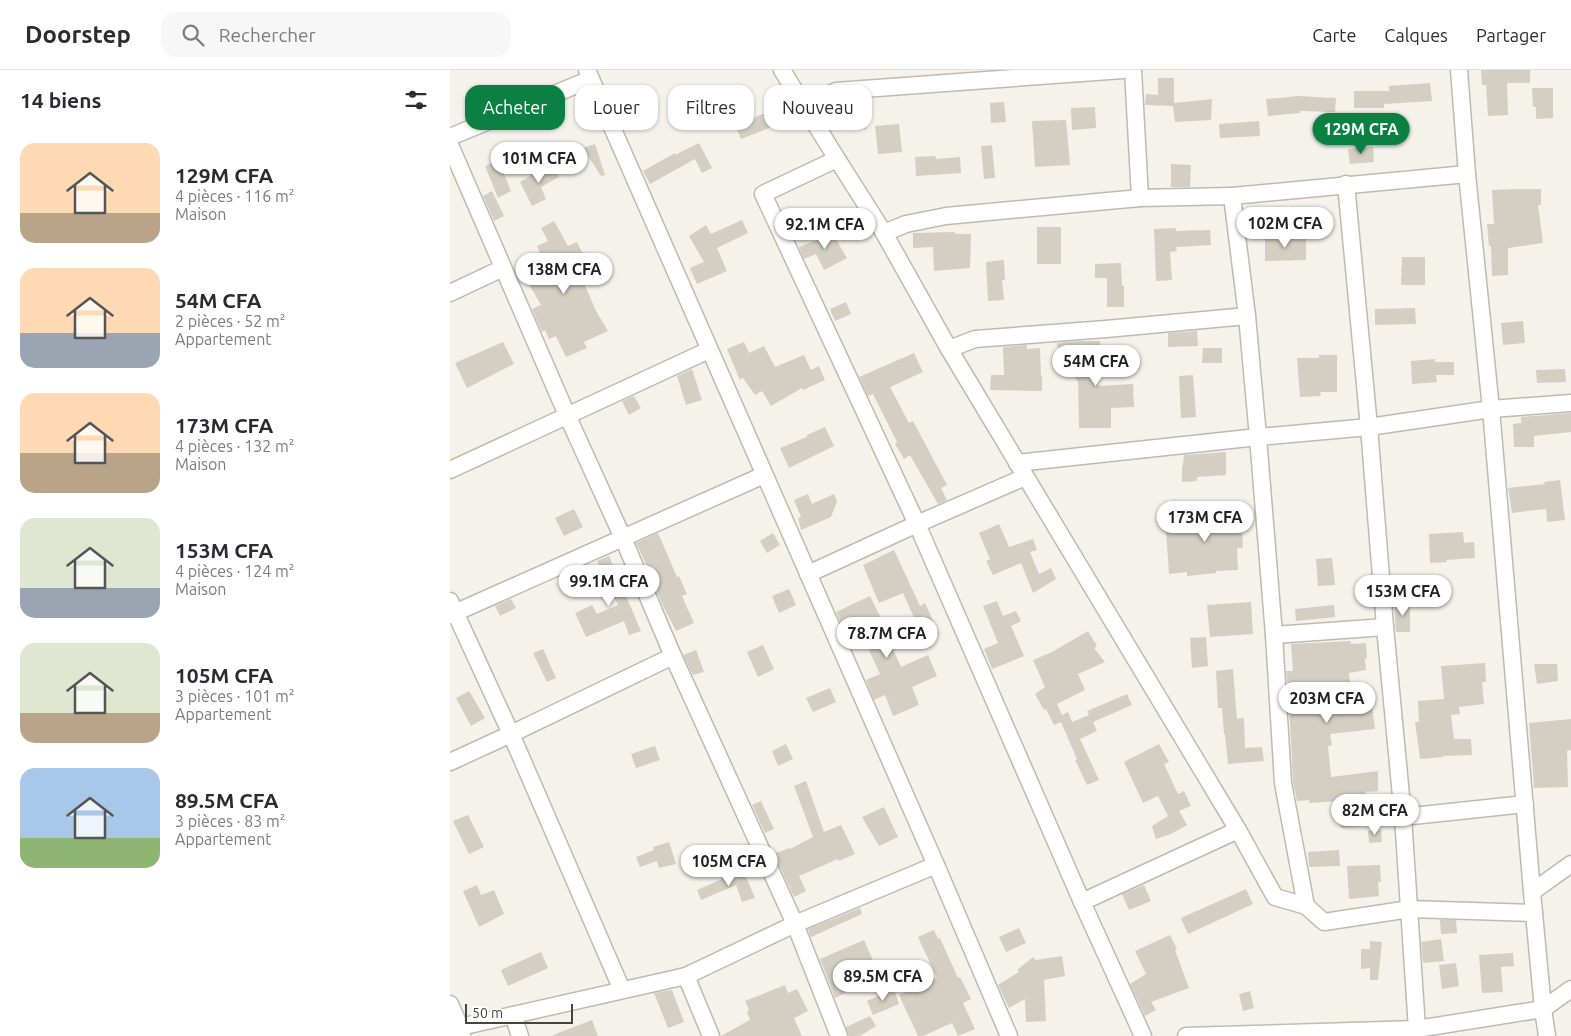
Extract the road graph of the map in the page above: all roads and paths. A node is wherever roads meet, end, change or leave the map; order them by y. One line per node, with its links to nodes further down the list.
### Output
1 (782, 70): 6 (street)
2 (1123, 70): 7 (street)
3 (1133, 70): 15 (street)
4 (1459, 70): 12 (street)
5 (589, 74): 9 (street); 21 (street)
6 (791, 85)
7 (872, 88)
8 (819, 130): 11 (street)
9 (450, 137)
10 (450, 145): 17 (street)
11 (837, 159): 16 (street); 30 (street)
12 (1468, 174): 13 (street); 23 (street)
13 (1346, 184): 14 (street); 25 (street)
14 (1232, 196): 15 (street); 19 (street)
15 (1140, 198): 16 (street)
16 (884, 233): 20 (street)
17 (503, 268): 18 (street); 24 (street)
18 (450, 292)
19 (1246, 316): 20 (street); 26 (street)
20 (949, 349): 28 (street)
21 (709, 350): 24 (street); 29 (street)
22 (1571, 402): 23 (street)
23 (1491, 409): 25 (street); 39 (street)
24 (567, 415): 27 (street); 31 (street)
25 (1369, 427): 26 (street); 34 (street)
26 (1258, 437): 28 (street); 35 (street)
27 (450, 470)
28 (1021, 470): 30 (street); 41 (street)
29 (764, 475): 31 (street); 32 (street)
30 (917, 524): 32 (street); 45 (street)
31 (623, 538): 33 (street); 36 (street)
32 (808, 574): 43 (street)
33 (452, 610): 37 (street)
34 (1385, 627): 35 (street); 40 (street)
35 (1274, 635): 46 (street)
36 (673, 656): 37 (street); 49 (street)
37 (511, 734): 38 (street); 52 (street)
38 (450, 762)
39 (1524, 804): 40 (street); 44 (street)
40 (1403, 817): 47 (street)
41 (1238, 830): 45 (street); 46 (street)
42 (1571, 864): 44 (street)
43 (936, 865): 49 (street); 61 (street)
44 (1532, 892): 48 (street)
45 (1082, 902): 62 (street)
46 (1306, 906): 47 (street)
47 (1410, 909): 48 (street); 56 (street)
48 (1534, 913): 54 (street)
49 (795, 924): 50 (street); 60 (street)
50 (686, 976): 52 (street); 59 (street)
51 (1571, 989): 54 (street)
52 (622, 990): 55 (street)
53 (450, 1004): 57 (street)
54 (1543, 1009): 56 (street); 64 (street)
55 (513, 1015): 57 (street); 58 (street)
56 (1417, 1029): 63 (street)
57 (457, 1031)
58 (520, 1036)
59 (711, 1036)
60 (839, 1036)
61 (1009, 1036)
62 (1144, 1036)
63 (1186, 1036)
64 (1547, 1036)

